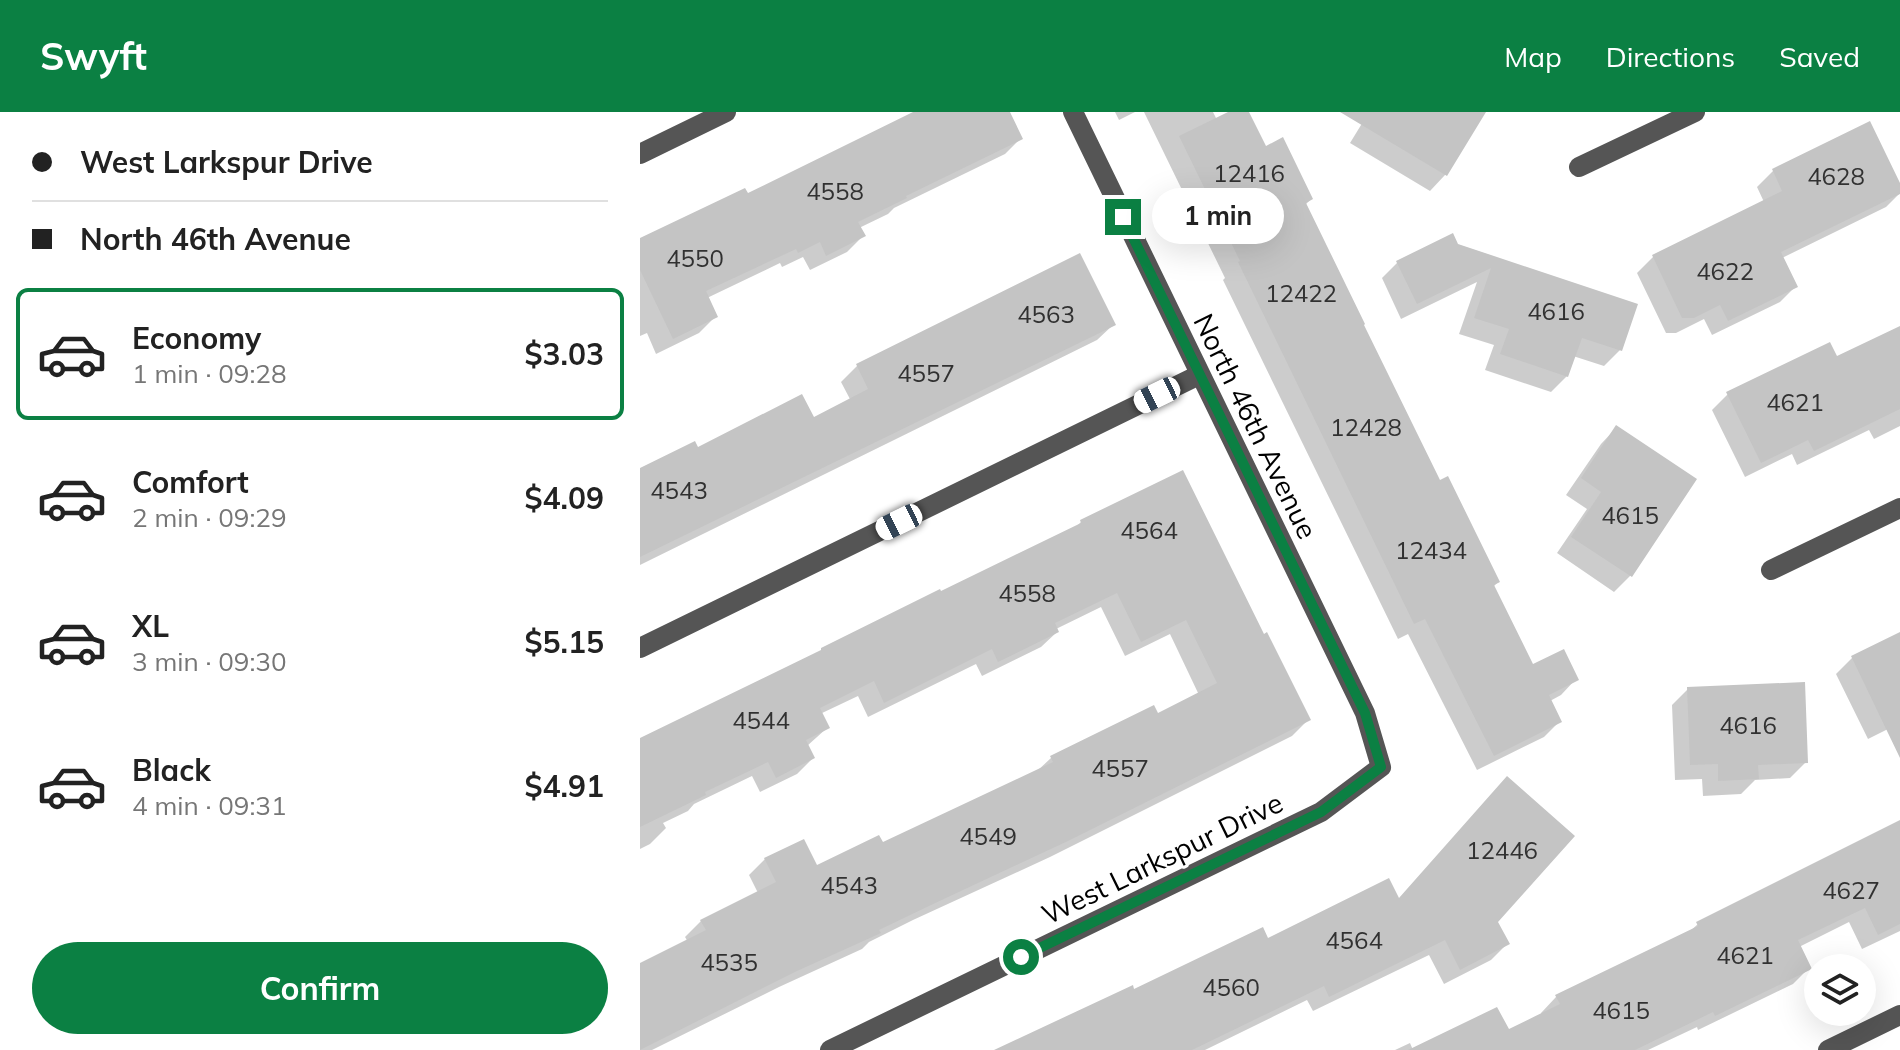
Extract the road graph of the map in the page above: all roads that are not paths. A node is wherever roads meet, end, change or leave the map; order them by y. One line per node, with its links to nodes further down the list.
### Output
1 (726, 112): 4 (street)
2 (1073, 112): 6 (street, North 46th Avenue)
3 (1695, 112): 5 (street)
4 (640, 154)
5 (1579, 167)
6 (1199, 375): 9 (street); 10 (street, North 46th Avenue)
7 (1900, 508): 8 (street)
8 (1771, 570)
9 (640, 648)
10 (1381, 767): 12 (street, West Larkspur Drive)
11 (1900, 1015): 13 (street)
12 (830, 1050)
13 (1828, 1050)

